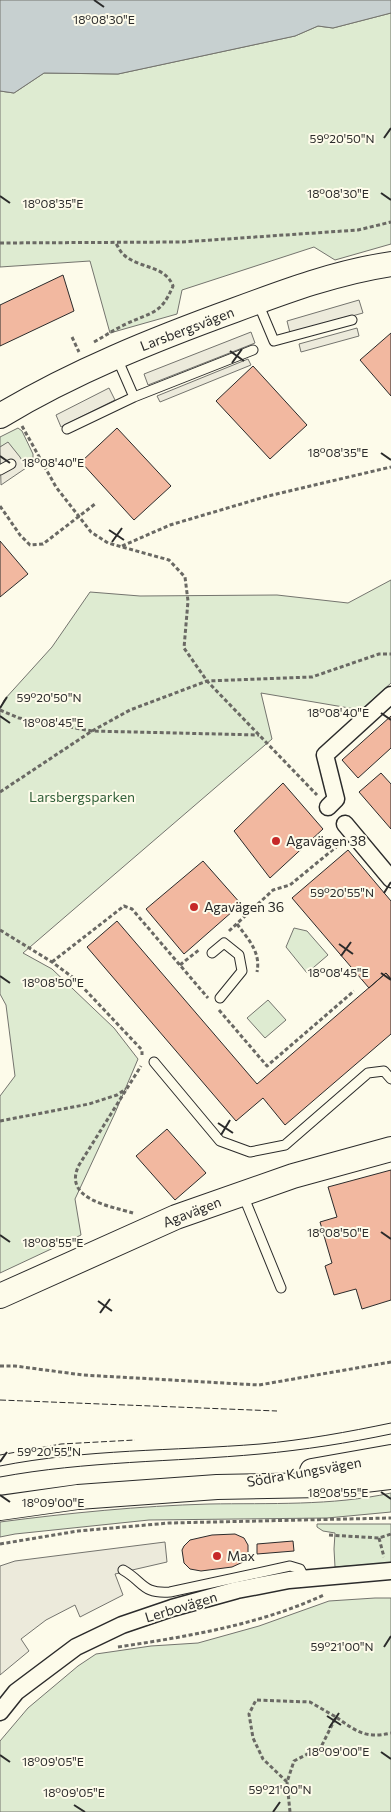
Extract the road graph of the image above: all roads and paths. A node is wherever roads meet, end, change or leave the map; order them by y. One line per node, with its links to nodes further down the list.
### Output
1 (391, 222): 3 (path)
2 (0, 242): 3 (path)
3 (114, 242): 7 (path)
4 (391, 264): 5 (street, Larsbergsvägen)
5 (257, 302): 6 (lane); 9 (street, Larsbergsvägen)
6 (352, 320)
7 (91, 344)
8 (253, 350): 10 (lane)
9 (116, 357): 10 (lane); 11 (street, Larsbergsvägen)
10 (134, 397): 12 (lane)
11 (6, 412): 13 (path)
12 (67, 429)
13 (42, 461): 14 (path); 19 (path)
14 (11, 464): 16 (lane)
15 (391, 467): 20 (path)
16 (0, 470)
17 (95, 504): 19 (path)
18 (0, 506): 19 (path)
19 (80, 517): 20 (path)
20 (121, 547): 22 (path)
21 (391, 654): 22 (path)
22 (206, 681): 25 (path); 26 (path)
23 (391, 695): 28 (street)
24 (0, 710): 25 (path)
25 (92, 731): 26 (path); 27 (path)
26 (260, 735): 28 (path)
27 (0, 792)
28 (328, 807)
29 (349, 829): 30 (street); 32 (path)
30 (391, 879)
31 (0, 930): 35 (path)
32 (223, 934)
33 (201, 948): 36 (path)
34 (212, 953): 39 (lane)
35 (52, 962): 36 (path); 42 (path)
36 (180, 965): 38 (path)
37 (354, 991): 39 (path)
38 (209, 998)
39 (218, 1002)
40 (154, 1062): 41 (lane)
41 (391, 1078)
42 (127, 1089): 43 (path); 46 (path)
43 (0, 1121)
44 (391, 1149): 45 (street, Agavägen)
45 (242, 1193): 47 (lane); 48 (street, Agavägen)
46 (140, 1215)
47 (280, 1288)
48 (0, 1296)
49 (391, 1362): 50 (path)
50 (0, 1366)
51 (391, 1457): 53 (street, Södra Kungsvägen)
52 (391, 1477): 53 (street, Södra Kungsvägen)
53 (217, 1487): 54 (street, Södra Kungsvägen)
54 (0, 1508)
55 (391, 1518): 58 (path)
56 (391, 1534): 57 (path)
57 (329, 1535)
58 (0, 1544)
59 (123, 1570): 61 (lane)
60 (391, 1572): 61 (street, Lerbovägen)
61 (305, 1579): 64 (street, Lerbovägen)
62 (331, 1592): 63 (path)
63 (110, 1648)
64 (0, 1712)
65 (336, 1717): 66 (path); 67 (path); 67 (path)
66 (391, 1733)
67 (287, 1782): 68 (path)
68 (290, 1812)

